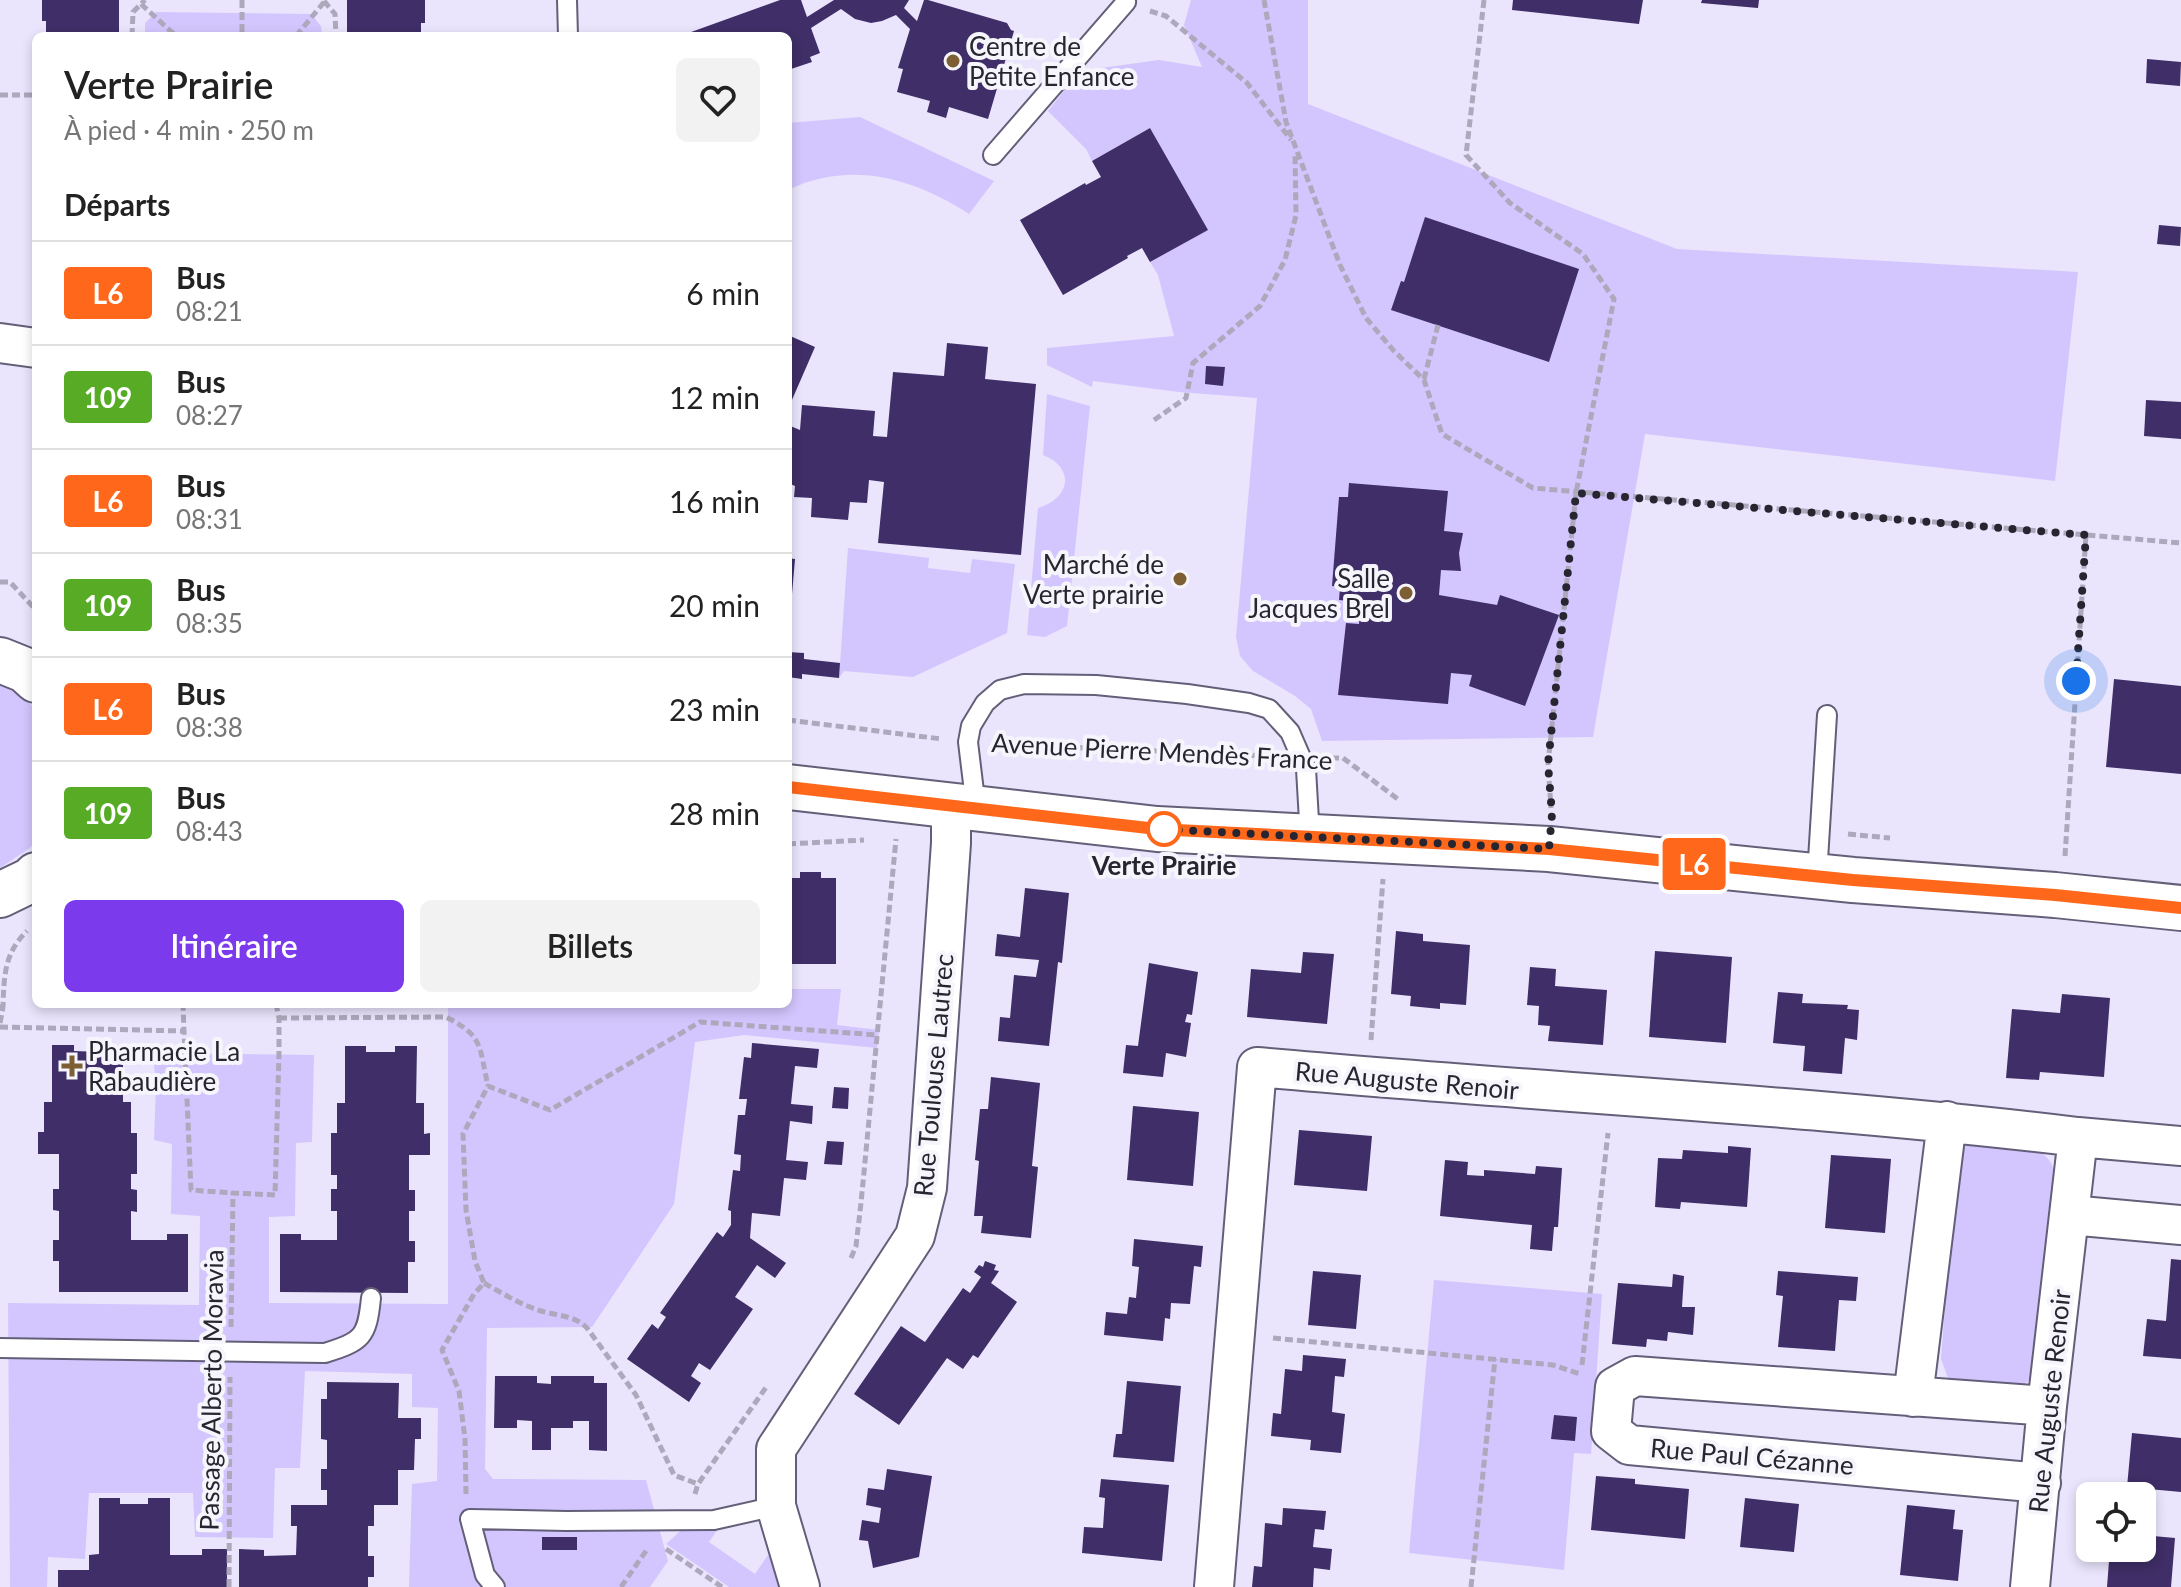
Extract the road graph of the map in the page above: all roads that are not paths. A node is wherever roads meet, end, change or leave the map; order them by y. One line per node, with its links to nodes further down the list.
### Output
1 (567, 0): 3 (lane)
2 (1125, 1): 4 (lane)
3 (568, 32)
4 (993, 155)
5 (0, 343): 6 (street)
6 (32, 347)
7 (0, 660): 8 (street)
8 (32, 676)
9 (1827, 715): 13 (lane)
10 (792, 787): 11 (street)
11 (963, 807): 12 (street); 12 (lane); 27 (street, Rue Toulouse Lautrec)
12 (1310, 838): 13 (street)
13 (1817, 876): 16 (street)
14 (32, 879): 15 (street)
15 (0, 895)
16 (2181, 908)
17 (1947, 1121): 18 (street, Rue Auguste Renoir); 24 (street); 30 (street, Rue Auguste Renoir)
18 (2078, 1137): 19 (street, Rue Auguste Renoir); 20 (street, Rue Auguste Renoir)
19 (2181, 1146)
20 (2070, 1215): 21 (street); 25 (street, Rue Auguste Renoir)
21 (2181, 1225)
22 (371, 1298): 23 (lane)
23 (0, 1348)
24 (1913, 1397): 25 (street); 26 (street, Rue Paul Cézanne)
25 (2047, 1406): 26 (street, Rue Auguste Renoir)
26 (2041, 1483): 31 (street, Rue Auguste Renoir)
27 (776, 1506): 28 (lane); 29 (street, Rue Toulouse Lautrec)
28 (495, 1587)
29 (800, 1587)
30 (1214, 1587)
31 (2030, 1587)

